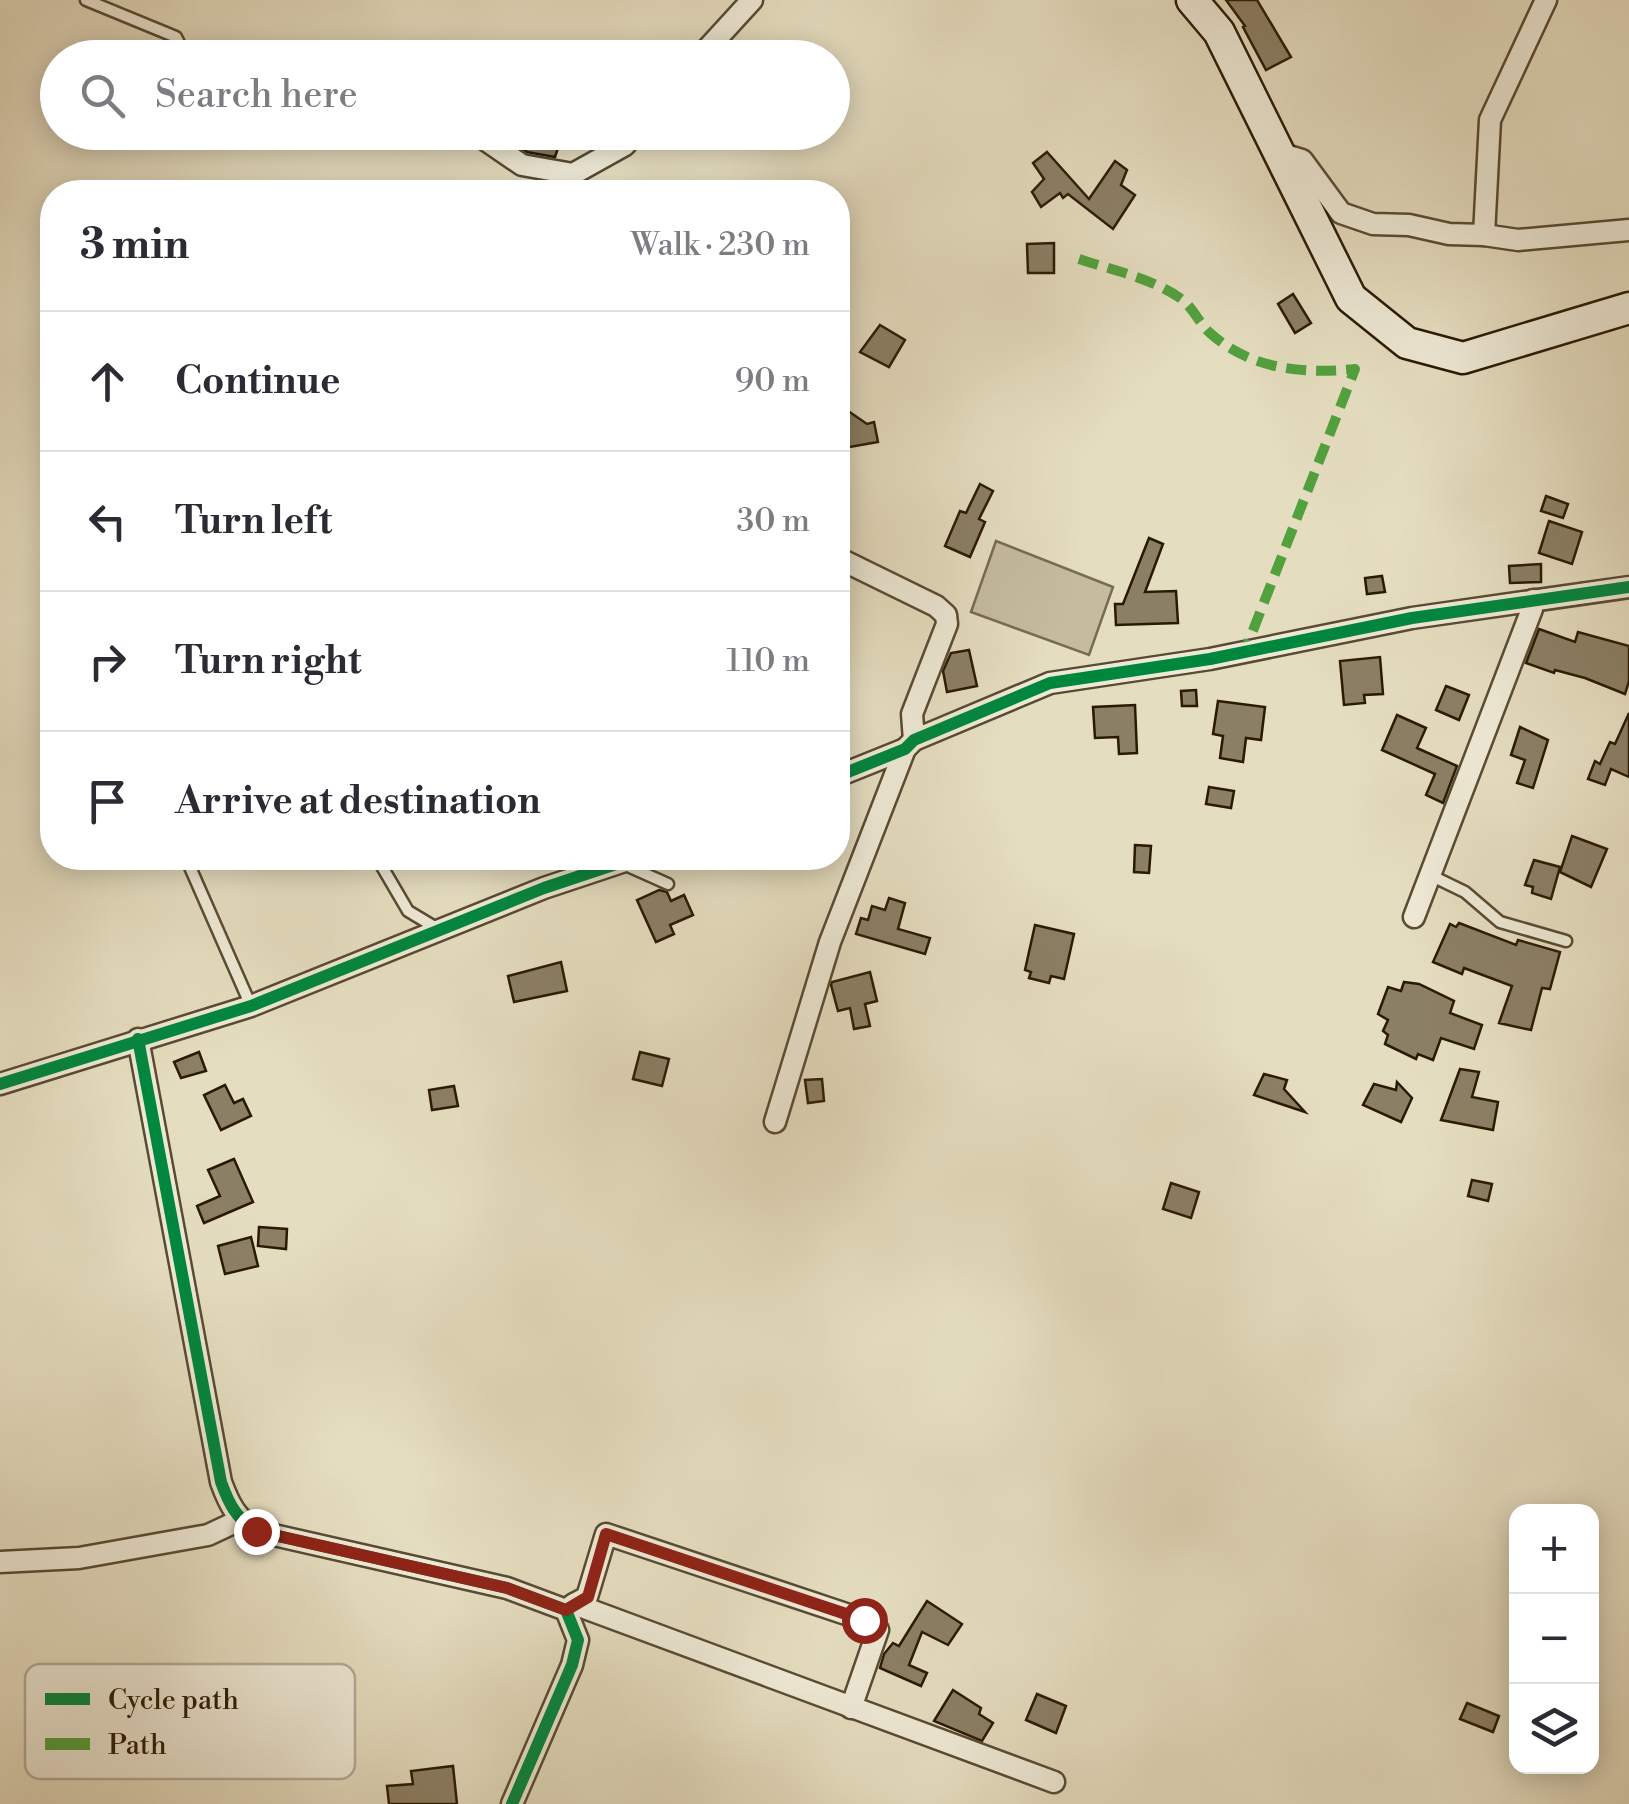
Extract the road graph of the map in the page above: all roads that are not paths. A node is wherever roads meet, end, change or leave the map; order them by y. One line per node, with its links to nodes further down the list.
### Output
1 (86, 0): 5 (lane)
2 (752, 0): 6 (street)
3 (1192, 0): 9 (main road)
4 (1546, 0): 11 (street)
5 (177, 40)
6 (715, 40)
7 (500, 150): 8 (street)
8 (617, 150)
9 (1279, 153): 11 (street); 12 (main road)
10 (1629, 230): 11 (street)
11 (1484, 234)
12 (1629, 308)
13 (850, 564): 16 (street)
14 (1629, 586): 15 (street)
15 (1532, 600): 16 (street); 22 (street)
16 (910, 744): 17 (street); 30 (street)
17 (850, 771)
18 (191, 870): 27 (lane)
19 (384, 870): 25 (lane)
20 (597, 870): 25 (street)
21 (644, 870): 23 (lane)
22 (1429, 875): 24 (street); 26 (lane)
23 (668, 884)
24 (1414, 917)
25 (439, 929): 27 (street)
26 (1566, 941)
27 (251, 1006): 28 (street)
28 (138, 1039): 29 (street); 31 (street)
29 (0, 1084)
30 (775, 1122)
31 (240, 1520): 32 (street); 33 (street)
32 (0, 1562)
33 (570, 1607): 34 (street); 34 (street); 36 (street)
34 (851, 1708): 35 (street)
35 (1054, 1782)
36 (512, 1804)

